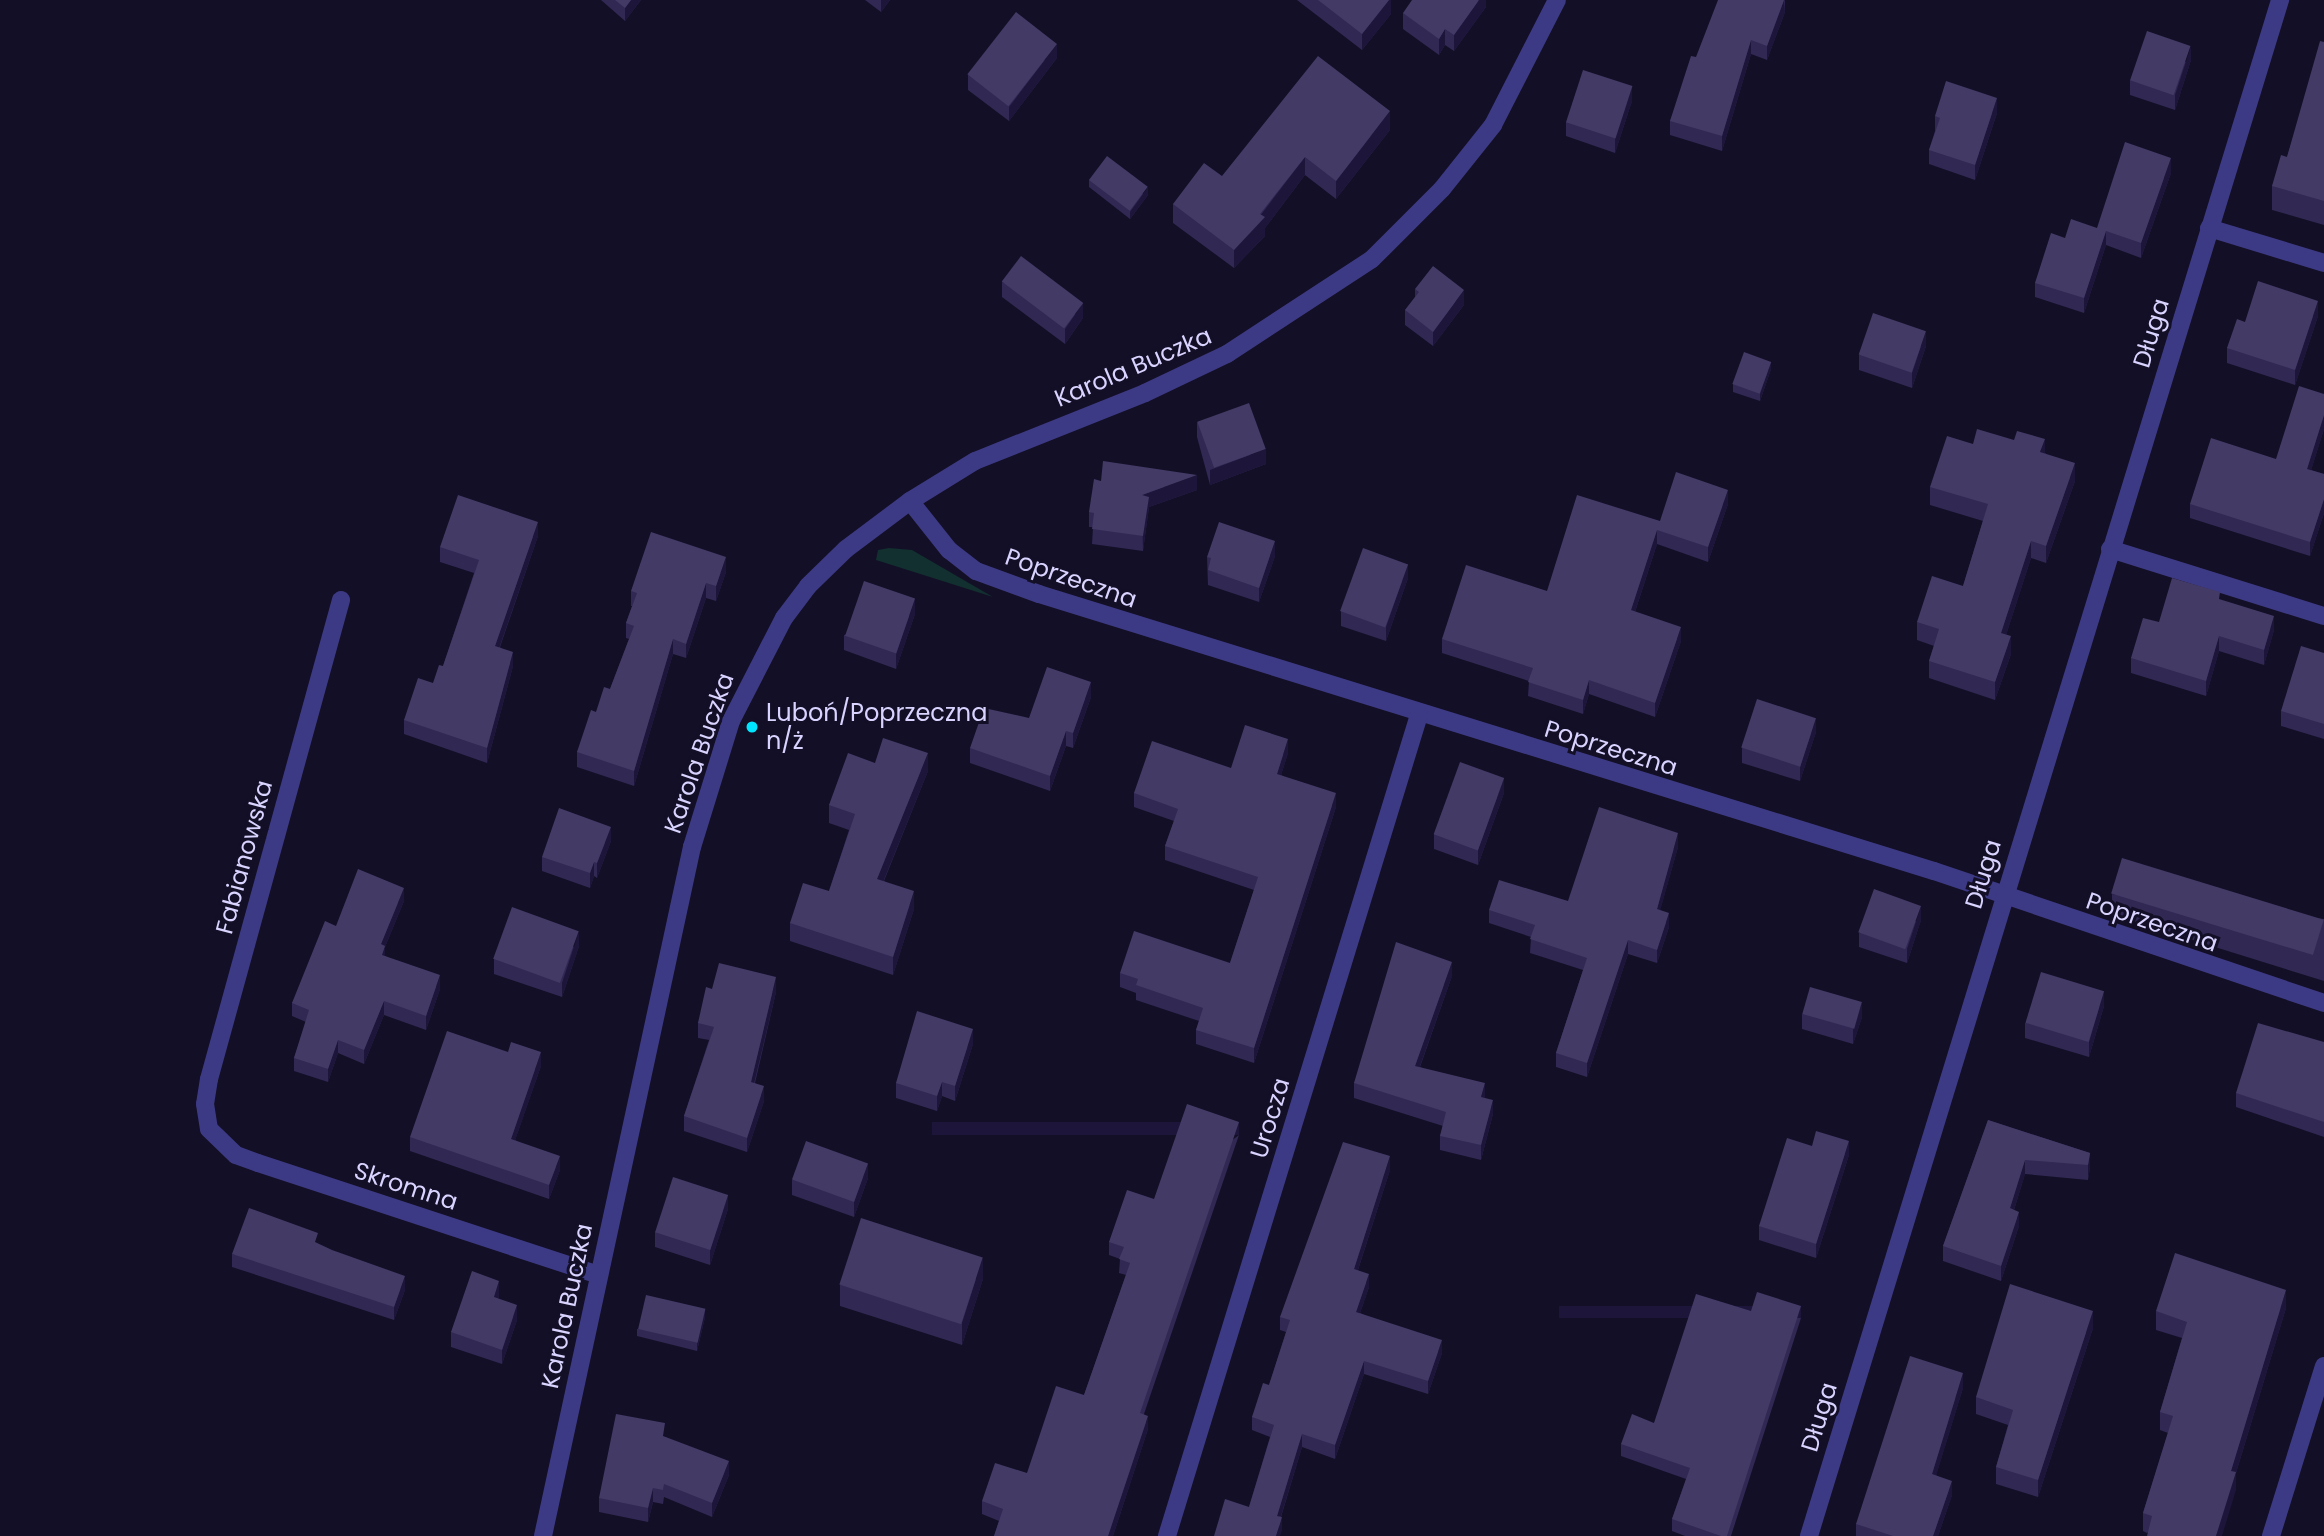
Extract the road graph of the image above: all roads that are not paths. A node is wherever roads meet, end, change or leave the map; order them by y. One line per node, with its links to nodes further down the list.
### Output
1 (1557, 0): 5 (street, Karola Buczka)
2 (2280, 0): 3 (street, Długa)
3 (2209, 228): 4 (street); 6 (street, Długa)
4 (2324, 263)
5 (910, 501): 9 (street, Poprzeczna); 13 (street, Karola Buczka)
6 (2110, 548): 8 (street); 10 (street, Długa)
7 (341, 600): 12 (street, Fabianowska)
8 (2324, 616)
9 (1419, 715): 10 (street, Poprzeczna); 16 (street, Urocza)
10 (2002, 896): 11 (street, Poprzeczna); 17 (street, Długa)
11 (2324, 1003)
12 (209, 1129): 13 (street, Skromna)
13 (598, 1275): 15 (street, Karola Buczka)
14 (2324, 1366): 18 (street)
15 (543, 1536)
16 (1167, 1536)
17 (1809, 1536)
18 (2271, 1536)

